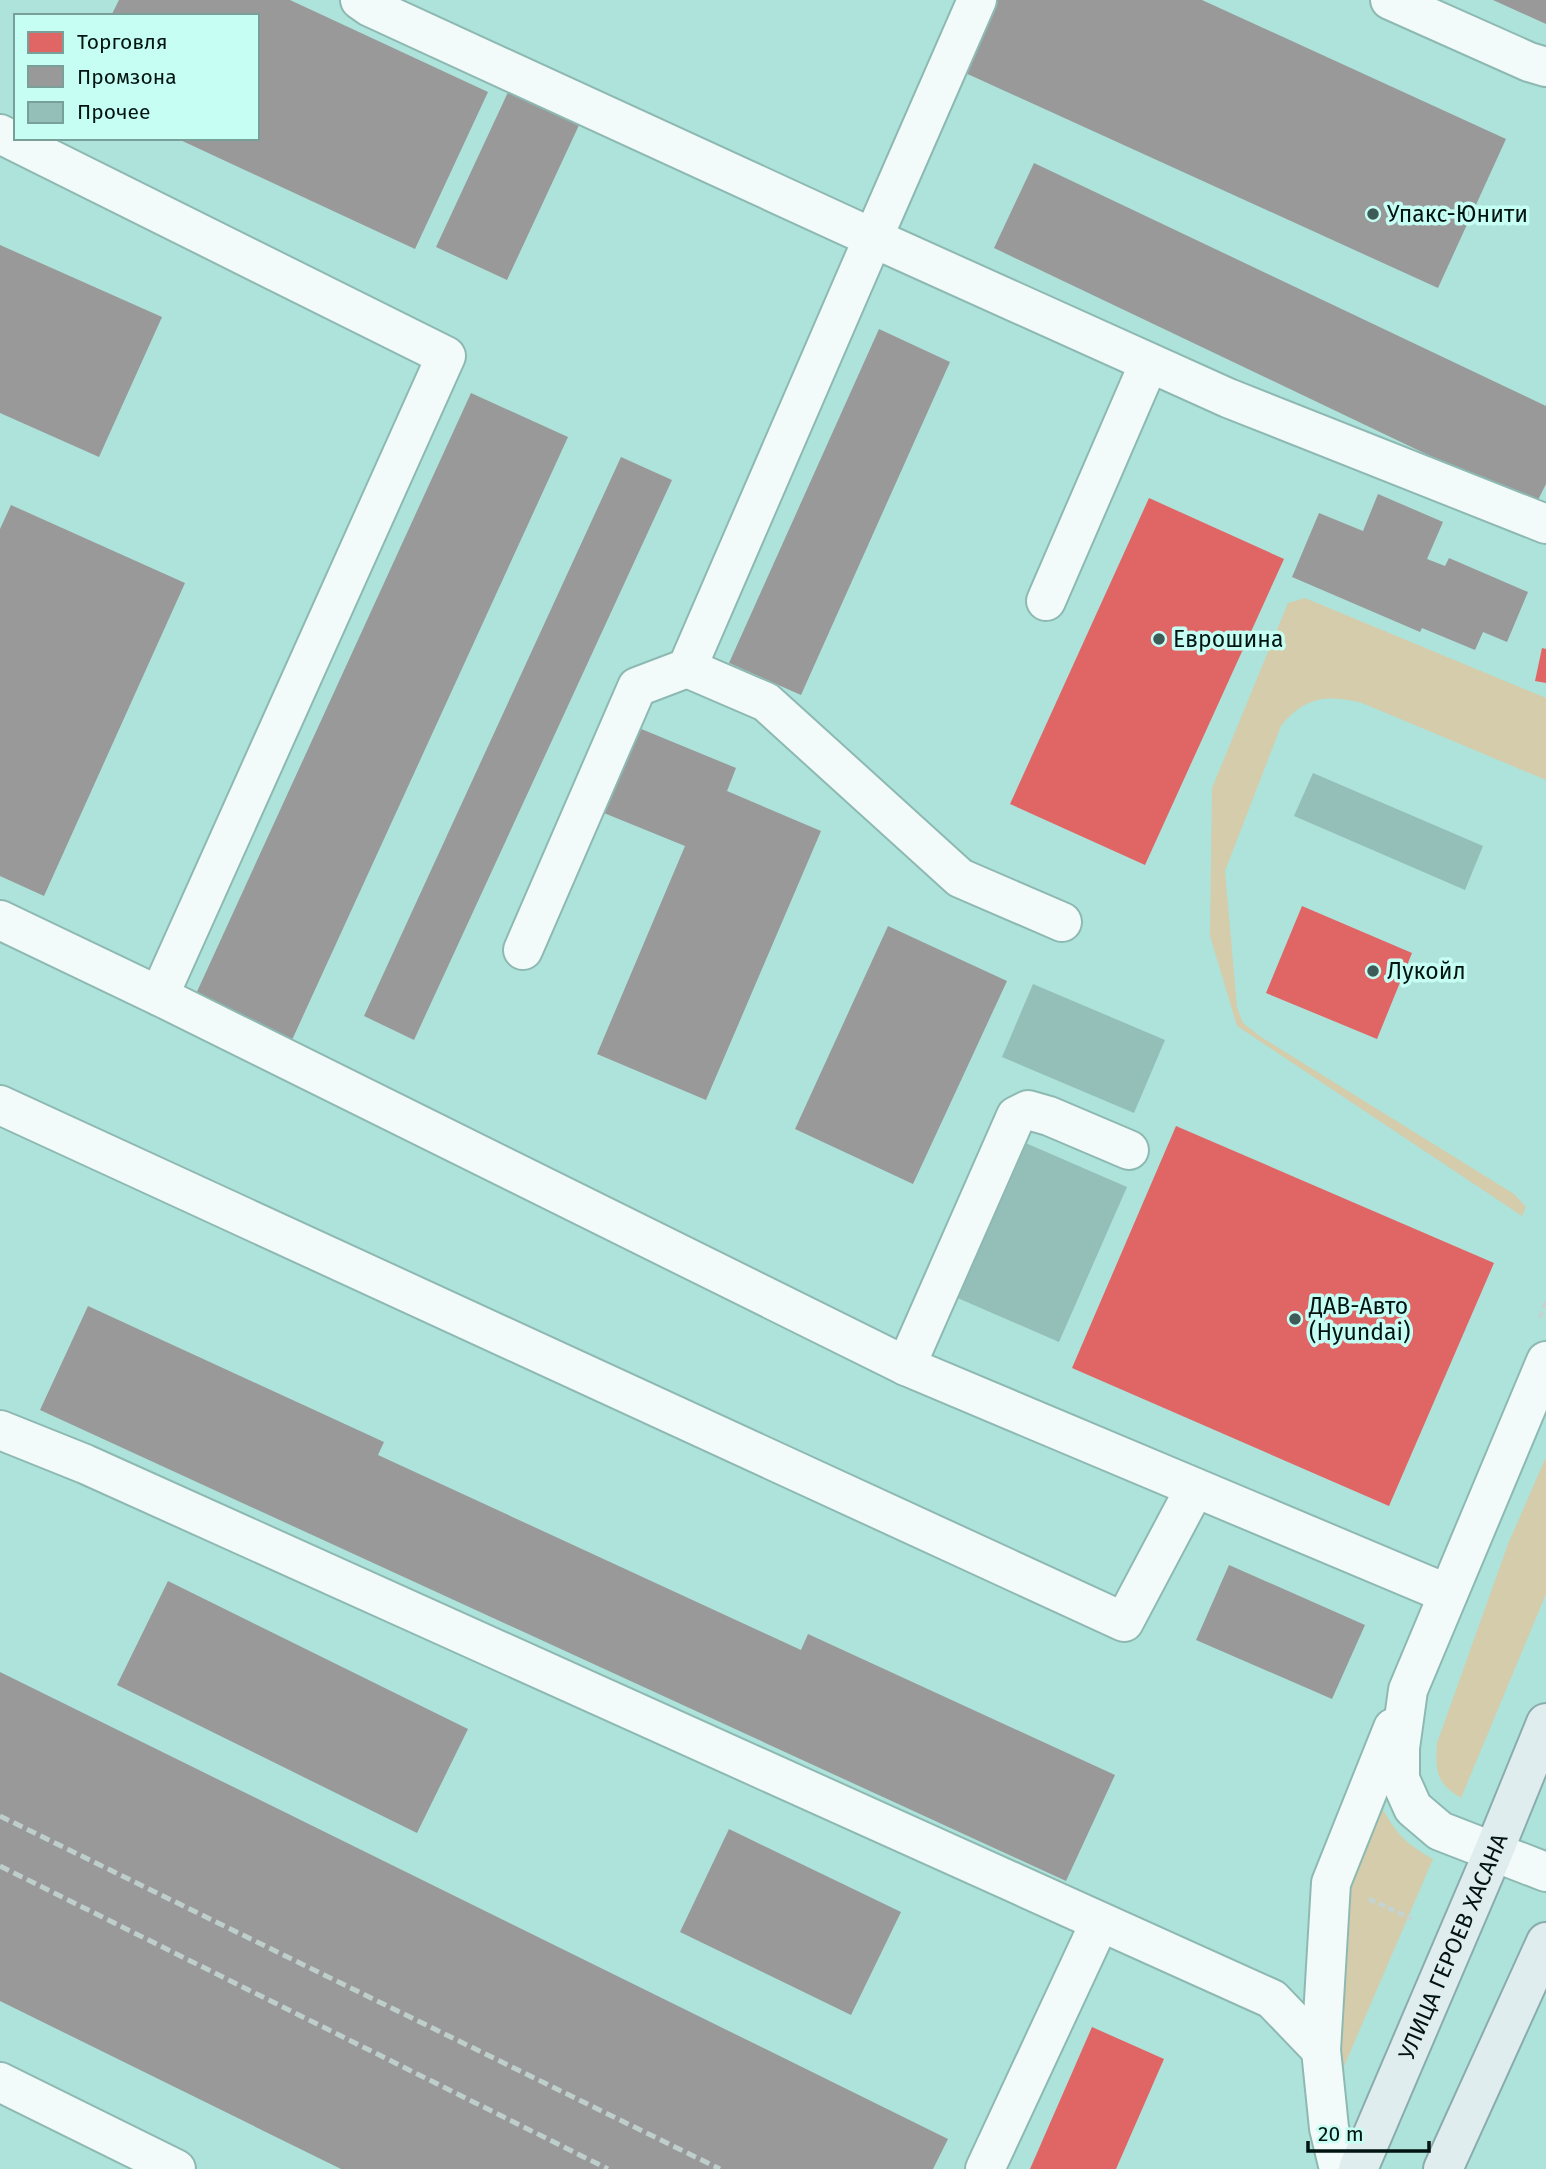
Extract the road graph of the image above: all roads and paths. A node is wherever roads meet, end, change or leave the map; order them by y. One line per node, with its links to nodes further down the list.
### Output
1 (360, 0): 6 (street)
2 (977, 0): 6 (street)
3 (1390, 0): 4 (street)
4 (1546, 67)
5 (0, 134): 14 (street)
6 (873, 238): 7 (street); 10 (street)
7 (1149, 363): 8 (street); 9 (street)
8 (1546, 524)
9 (1046, 601)
10 (687, 668): 12 (street); 13 (street)
11 (0, 920): 14 (street)
12 (1062, 922)
13 (523, 950)
14 (159, 996): 20 (street)
15 (0, 1105): 22 (street)
16 (1129, 1150): 20 (street)
17 (1546, 1301): 18 (path)
18 (1540, 1318)
19 (1546, 1361): 23 (street)
20 (906, 1366): 22 (street)
21 (0, 1430): 30 (street)
22 (1195, 1488): 23 (street)
23 (1448, 1594): 24 (street)
24 (1408, 1690): 26 (street); 32 (street)
25 (1546, 1723): 26 (main road, УЛИЦА ГЕРОЕВ ХАСАНА)
26 (1493, 1853): 27 (street); 37 (main road, УЛИЦА ГЕРОЕВ ХАСАНА)
27 (1546, 1872)
28 (1365, 1898): 29 (path)
29 (1412, 1919)
30 (1100, 1922): 32 (street); 35 (street)
31 (1546, 1942): 38 (main road)
32 (1321, 2050): 36 (street)
33 (0, 2082): 34 (street)
34 (176, 2169)
35 (985, 2169)
36 (1339, 2169)
37 (1358, 2169)
38 (1443, 2169)

